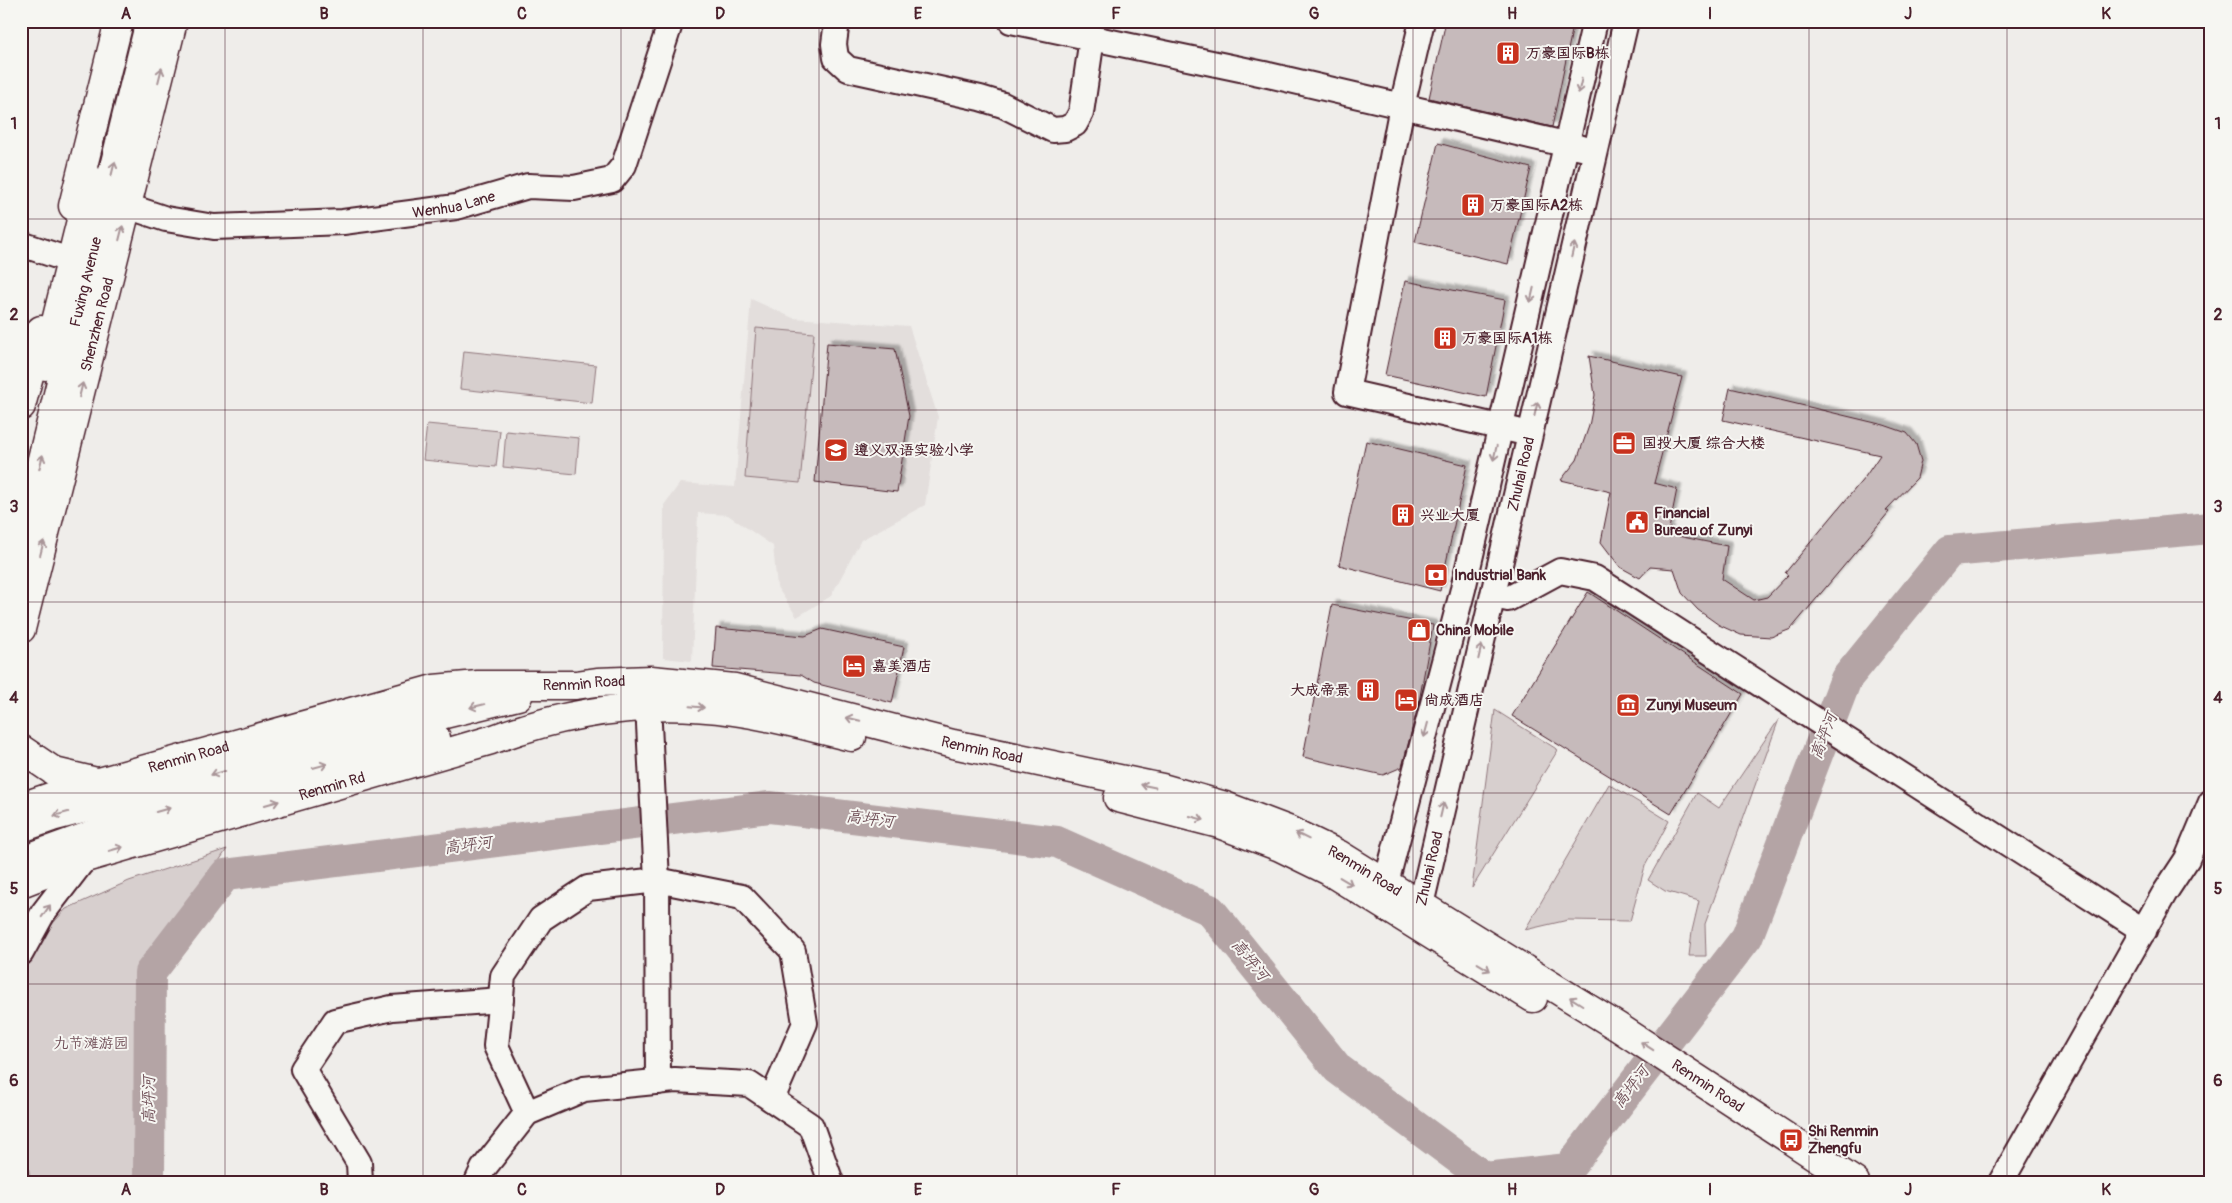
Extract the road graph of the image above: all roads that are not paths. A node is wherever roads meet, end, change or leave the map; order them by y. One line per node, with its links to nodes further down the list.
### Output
1 (119, 21): 17 (main road)
2 (133, 21): 21 (main road, Fuxing Avenue)
3 (150, 21): 22 (main road, Fuxing Avenue, one-way to 3)
4 (173, 21): 15 (main road, Shenzhen Road, one-way to 4)
5 (671, 21): 15 (street, Wenhua Lane)
6 (837, 21): 11 (street)
7 (1011, 21): 11 (street)
8 (1422, 21): 12 (street)
9 (1595, 21): 13 (street, Zhuhai Road, one-way to 13)
10 (1626, 21): 14 (street, Zhuhai Road)
11 (1092, 38): 12 (street)
12 (1402, 106): 13 (street); 19 (street)
13 (1567, 144): 14 (street); 19 (street, Zhuhai Road, one-way to 19)
14 (1596, 151): 20 (street, Zhuhai Road, one-way to 14)
15 (127, 206): 24 (main road, Shenzhen Road, one-way to 15)
16 (21, 244): 17 (street)
17 (60, 257): 18 (main road)
18 (21, 406)
19 (1501, 427): 20 (street); 37 (street, Zhuhai Road, one-way to 37)
20 (1530, 434): 23 (street, Zhuhai Road)
21 (21, 464)
22 (21, 544)
23 (1493, 596): 38 (street, Zhuhai Road, one-way to 23); 39 (street)
24 (21, 629)
25 (576, 685): 26 (main road, Renmin Road); 29 (main road, Renmin Road); 32 (main road, one-way to 32)
26 (650, 693): 27 (main road, Renmin Rd); 35 (street); 37 (main road, Renmin Road)
27 (593, 712): 33 (main road, Renmin Rd, one-way to 27); 34 (main road, one-way to 27)
28 (21, 749): 29 (main road)
29 (98, 782): 31 (main road, Renmin Road)
30 (2211, 802): 39 (street)
31 (21, 807)
32 (21, 828)
33 (85, 858): 36 (main road, Renmin Rd); 40 (street, one-way to 33)
34 (21, 867)
35 (657, 880): 41 (street); 42 (street); 44 (street)
36 (21, 883)
37 (1381, 891): 38 (main road, Renmin Road)
38 (1418, 916): 43 (main road, Renmin Road)
39 (2144, 931): 51 (street)
40 (21, 953)
41 (501, 1000): 45 (street); 46 (street)
42 (658, 1082): 44 (street); 45 (street)
43 (1699, 1090): 49 (main road, Renmin Road); 50 (main road, Renmin Road)
44 (772, 1099): 48 (street)
45 (527, 1113): 47 (street)
46 (360, 1182)
47 (478, 1182)
48 (831, 1182)
49 (1830, 1182)
50 (1855, 1182)
51 (2001, 1182)

